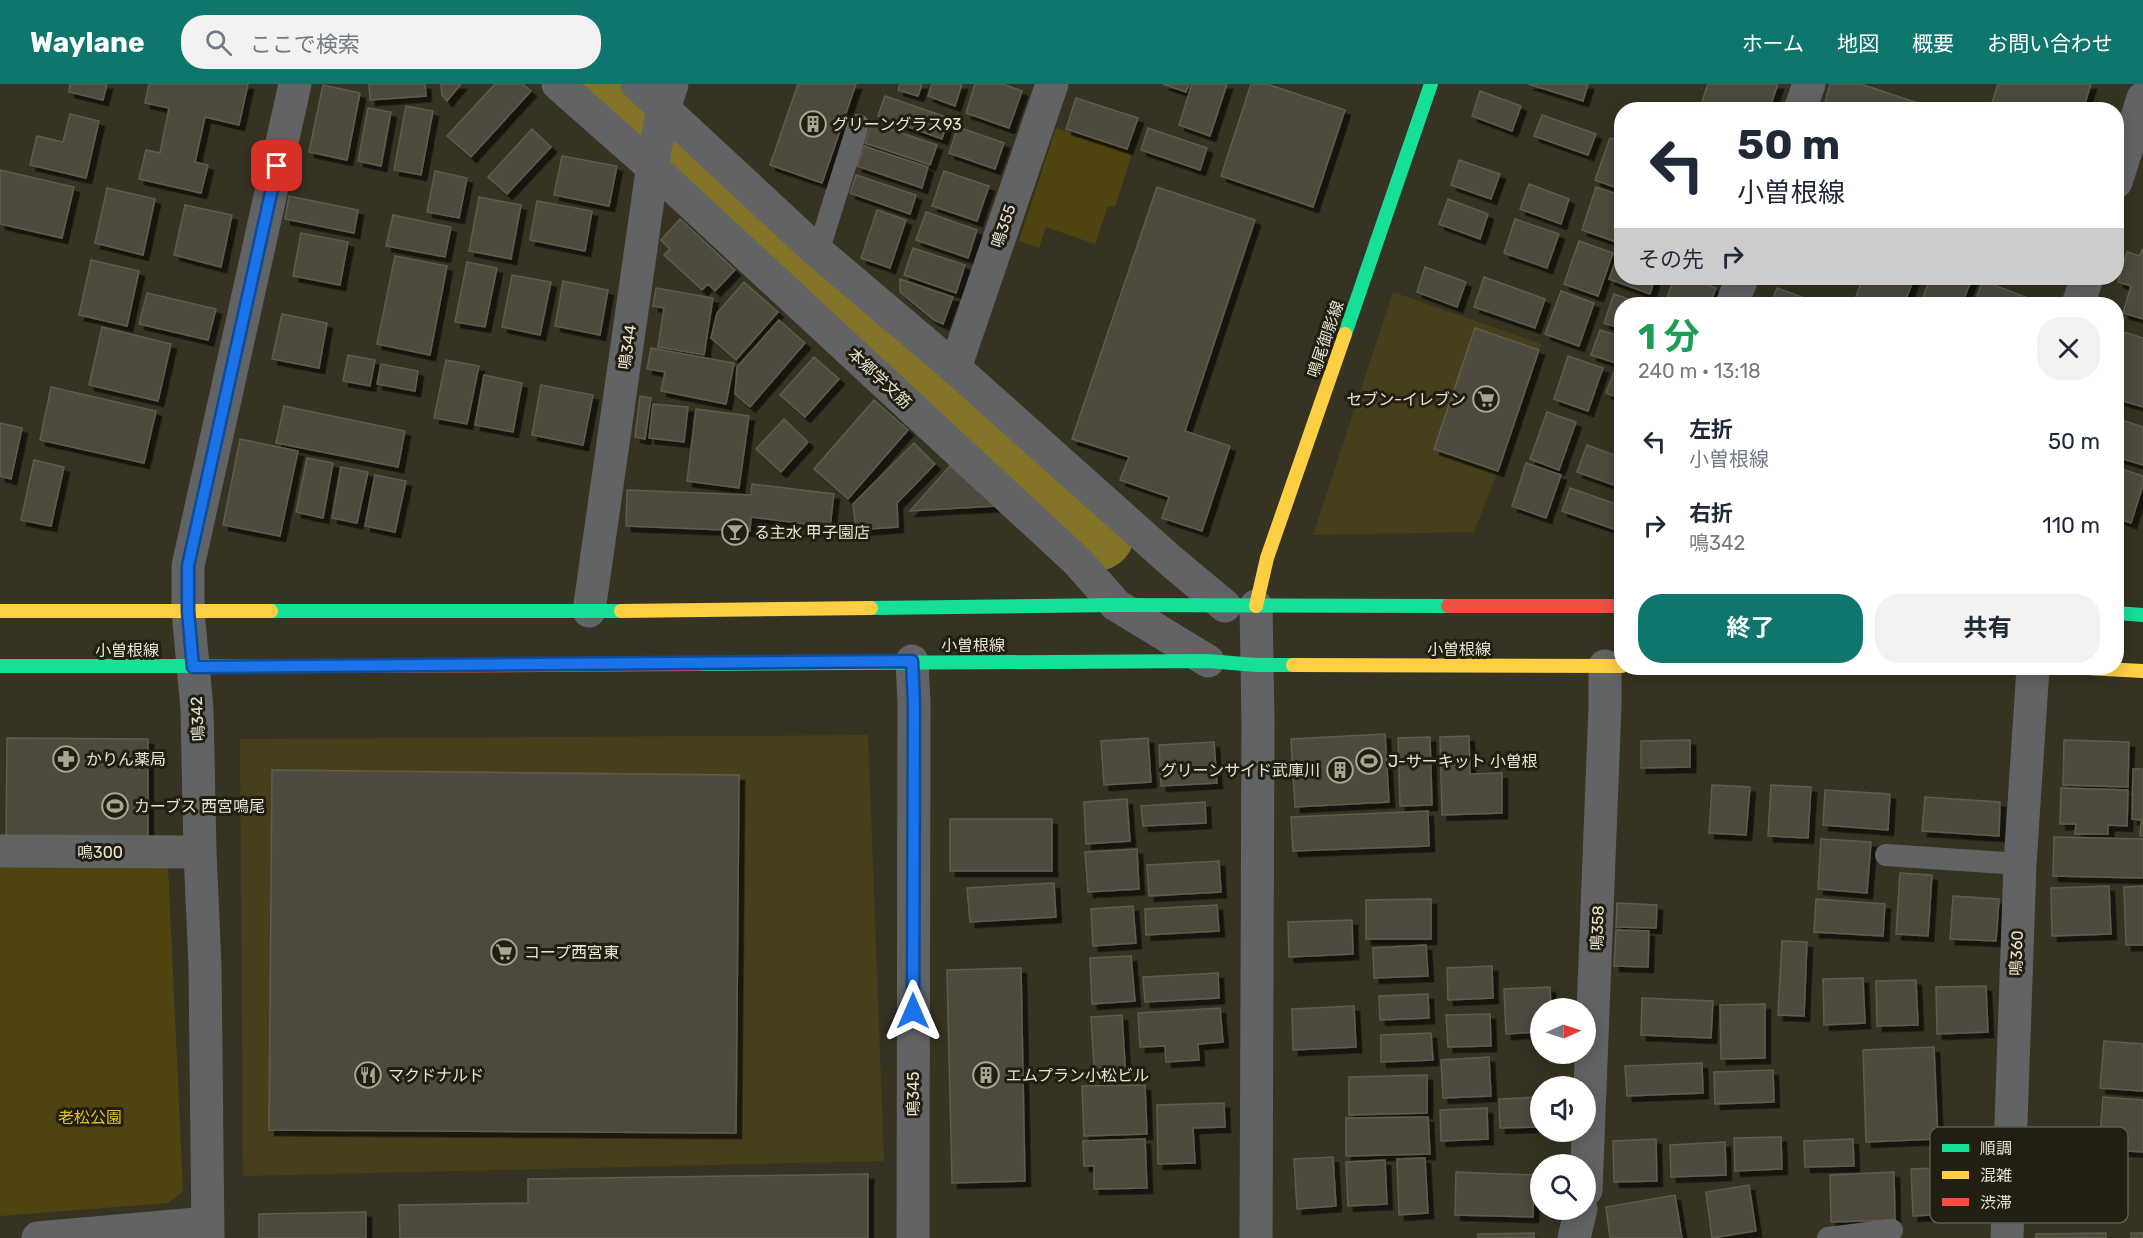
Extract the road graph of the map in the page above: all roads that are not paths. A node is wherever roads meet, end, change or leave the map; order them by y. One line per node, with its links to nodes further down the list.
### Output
1 (295, 84): 18 (street, 鳴342)
2 (558, 84): 10 (street, 本郷学文筋)
3 (637, 84): 10 (street, 本郷学文筋)
4 (1052, 84): 13 (street, 鳴355)
5 (1431, 84): 15 (street, 鳴尾御影線)
6 (1809, 84): 8 (street)
7 (2143, 98): 11 (street)
8 (1803, 102)
9 (858, 125): 12 (lane)
10 (661, 126): 12 (street, 本郷学文筋); 14 (street, 本郷学文筋); 19 (street, 鳴344)
11 (2124, 157)
12 (818, 252): 13 (street, 本郷学文筋)
13 (955, 368): 15 (street, 本郷学文筋)
14 (1116, 605): 15 (street); 19 (street); 23 (street, 本郷学文筋)
15 (1240, 606): 16 (street); 24 (street)
16 (1614, 606)
17 (0, 611): 18 (street)
18 (188, 611): 19 (street); 27 (street, 鳴342)
19 (589, 611)
20 (2124, 614): 21 (street)
21 (2143, 615)
22 (912, 661): 23 (street, 小曽根線); 27 (street, 小曽根線); 42 (street, 鳴345)
23 (1208, 661): 24 (street, 小曽根線)
24 (1256, 665): 26 (street, 小曽根線); 43 (street)
25 (0, 666): 27 (street, 小曽根線)
26 (1613, 666): 36 (street, 鳴358)
27 (193, 667): 32 (street, 鳴342)
28 (2124, 670): 29 (street)
29 (2143, 671)
30 (2033, 675): 34 (street, 鳴360)
31 (0, 851): 32 (street, 鳴300)
32 (200, 852): 39 (street, 鳴342)
33 (1886, 855): 34 (lane)
34 (2020, 864): 35 (street, 鳴360)
35 (2011, 1127)
36 (1587, 1154)
37 (1578, 1220): 44 (street)
38 (2008, 1223): 46 (street, 鳴360)
39 (208, 1230): 41 (street)
40 (1892, 1230): 45 (lane)
41 (38, 1238)
42 (913, 1238)
43 (1256, 1238)
44 (1574, 1238)
45 (1828, 1238)
46 (2007, 1238)

